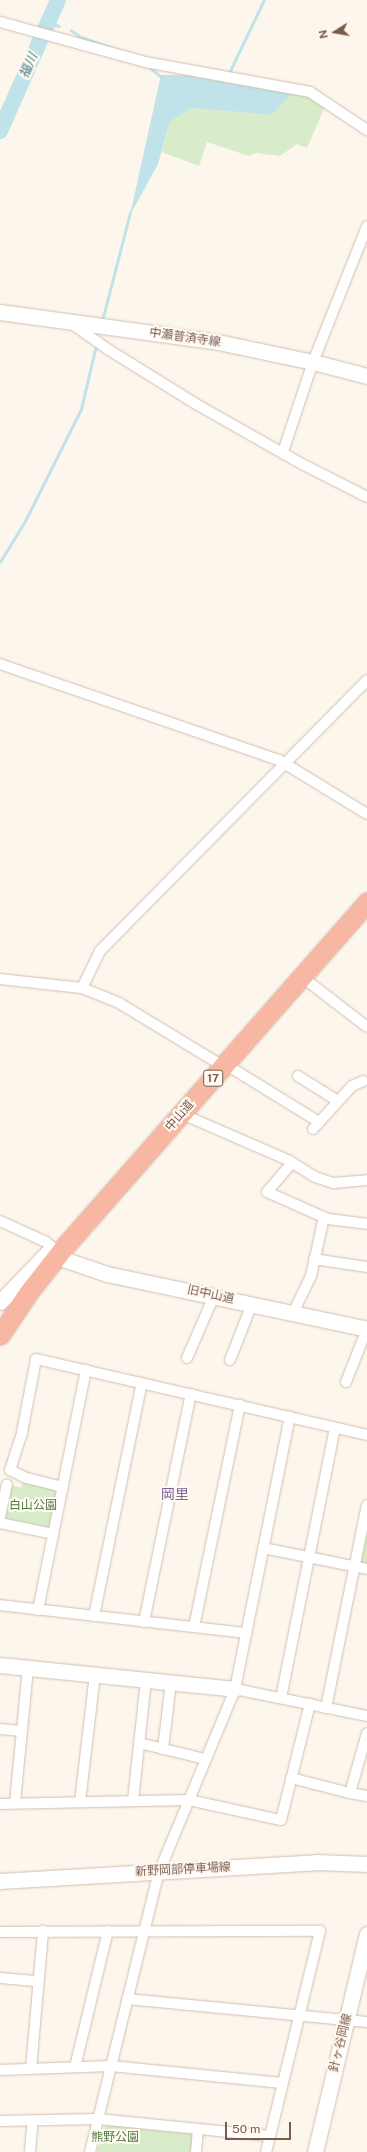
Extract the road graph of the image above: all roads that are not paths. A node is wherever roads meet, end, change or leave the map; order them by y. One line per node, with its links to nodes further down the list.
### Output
1 (0, 22): 2 (street)
2 (367, 130)
3 (367, 226): 6 (street)
4 (0, 312): 5 (main road, 中瀬普済寺線)
5 (70, 322): 6 (main road, 中瀬普済寺線); 8 (street)
6 (313, 362): 7 (main road, 中瀬普済寺線); 8 (street)
7 (367, 376)
8 (283, 452): 9 (street)
9 (367, 497)
10 (0, 664): 12 (street)
11 (367, 680): 12 (street)
12 (284, 762): 13 (street); 17 (street)
13 (367, 814)
14 (367, 902): 15 (highway, 中山道 / 17)
15 (301, 976): 18 (street); 19 (highway, 中山道 / 17)
16 (0, 979): 17 (street)
17 (82, 988): 19 (street)
18 (367, 1027)
19 (224, 1065): 22 (street); 23 (highway, 中山道 / 17)
20 (298, 1076): 22 (street)
21 (366, 1081): 22 (street)
22 (338, 1101)
23 (182, 1114): 24 (street); 29 (highway, 中山道 / 17)
24 (292, 1163): 25 (street); 26 (street)
25 (367, 1180)
26 (324, 1217): 28 (street); 30 (street)
27 (0, 1221): 29 (street)
28 (367, 1224)
29 (59, 1253): 32 (main road, 旧中山道); 33 (main road); 36 (highway, 中山道 / 17)
30 (314, 1260): 31 (street); 35 (street)
31 (367, 1267)
32 (214, 1296): 34 (main road, 旧中山道); 38 (street)
33 (0, 1302)
34 (252, 1304): 35 (main road, 旧中山道); 39 (street)
35 (293, 1313): 37 (main road, 旧中山道)
36 (5, 1317)
37 (367, 1329): 41 (street)
38 (187, 1358)
39 (230, 1360)
40 (86, 1370): 42 (street); 49 (street); 49 (street)
41 (346, 1382)
42 (142, 1383): 43 (street); 60 (street)
43 (191, 1394): 44 (street); 61 (street)
44 (240, 1405): 45 (street); 62 (street)
45 (290, 1417): 46 (street); 54 (street)
46 (335, 1428): 47 (street); 55 (street)
47 (367, 1435)
48 (7, 1485): 51 (street)
49 (62, 1487): 53 (street)
50 (367, 1505): 56 (street)
51 (0, 1517)
52 (0, 1523): 53 (street)
53 (53, 1534): 59 (street)
54 (263, 1548): 55 (street); 63 (street)
55 (309, 1558): 56 (street); 70 (street)
56 (354, 1567): 57 (street); 72 (street)
57 (367, 1569)
58 (0, 1605): 59 (street)
59 (38, 1610): 60 (street)
60 (94, 1616): 61 (street)
61 (144, 1622): 62 (street)
62 (194, 1627): 63 (street)
63 (246, 1633): 69 (street)
64 (0, 1665): 65 (main road)
65 (28, 1668): 66 (main road); 75 (street)
66 (95, 1674): 67 (main road); 85 (street)
67 (146, 1679): 68 (main road); 77 (street)
68 (171, 1682): 69 (main road); 78 (street)
69 (234, 1689): 70 (street); 79 (street)
70 (282, 1698): 71 (street)
71 (310, 1704): 72 (street); 80 (street)
72 (326, 1708): 73 (street)
73 (367, 1716)
74 (0, 1729): 75 (street)
75 (22, 1731): 87 (street)
76 (367, 1733): 81 (street)
77 (139, 1743): 78 (street); 84 (street)
78 (163, 1749): 79 (street)
79 (205, 1759): 83 (street)
80 (291, 1778): 81 (street); 83 (street)
81 (350, 1793): 82 (street)
82 (367, 1796)
83 (189, 1800): 84 (street); 89 (street)
84 (133, 1801): 85 (street)
85 (80, 1802): 87 (street)
86 (0, 1804): 87 (street)
87 (15, 1804)
88 (367, 1864): 89 (main road, 新野岡部停車場線)
89 (159, 1872): 90 (main road, 新野岡部停車場線); 92 (street)
90 (0, 1881)
91 (108, 1930): 92 (street); 93 (street); 103 (street)
92 (144, 1930): 98 (street); 99 (street)
93 (43, 1931): 94 (street); 97 (street)
94 (0, 1932)
95 (367, 1934): 100 (main road, 針ヶ谷岡線)
96 (0, 1978): 97 (street)
97 (38, 1981): 104 (street)
98 (127, 1999): 99 (street); 102 (street)
99 (299, 2015): 100 (street); 106 (street)
100 (347, 2020): 101 (street); 116 (main road, 針ヶ谷岡線)
101 (367, 2022)
102 (111, 2066): 103 (street); 106 (street); 107 (street)
103 (75, 2067): 104 (street)
104 (31, 2069): 105 (street)
105 (0, 2070)
106 (282, 2083): 111 (street)
107 (98, 2119): 108 (street); 110 (street); 113 (street)
108 (33, 2120): 109 (street); 112 (street)
109 (0, 2121)
110 (198, 2129): 111 (street); 114 (street)
111 (269, 2136): 115 (street)
112 (30, 2152)
113 (90, 2152)
114 (196, 2152)
115 (266, 2152)
116 (314, 2152)

